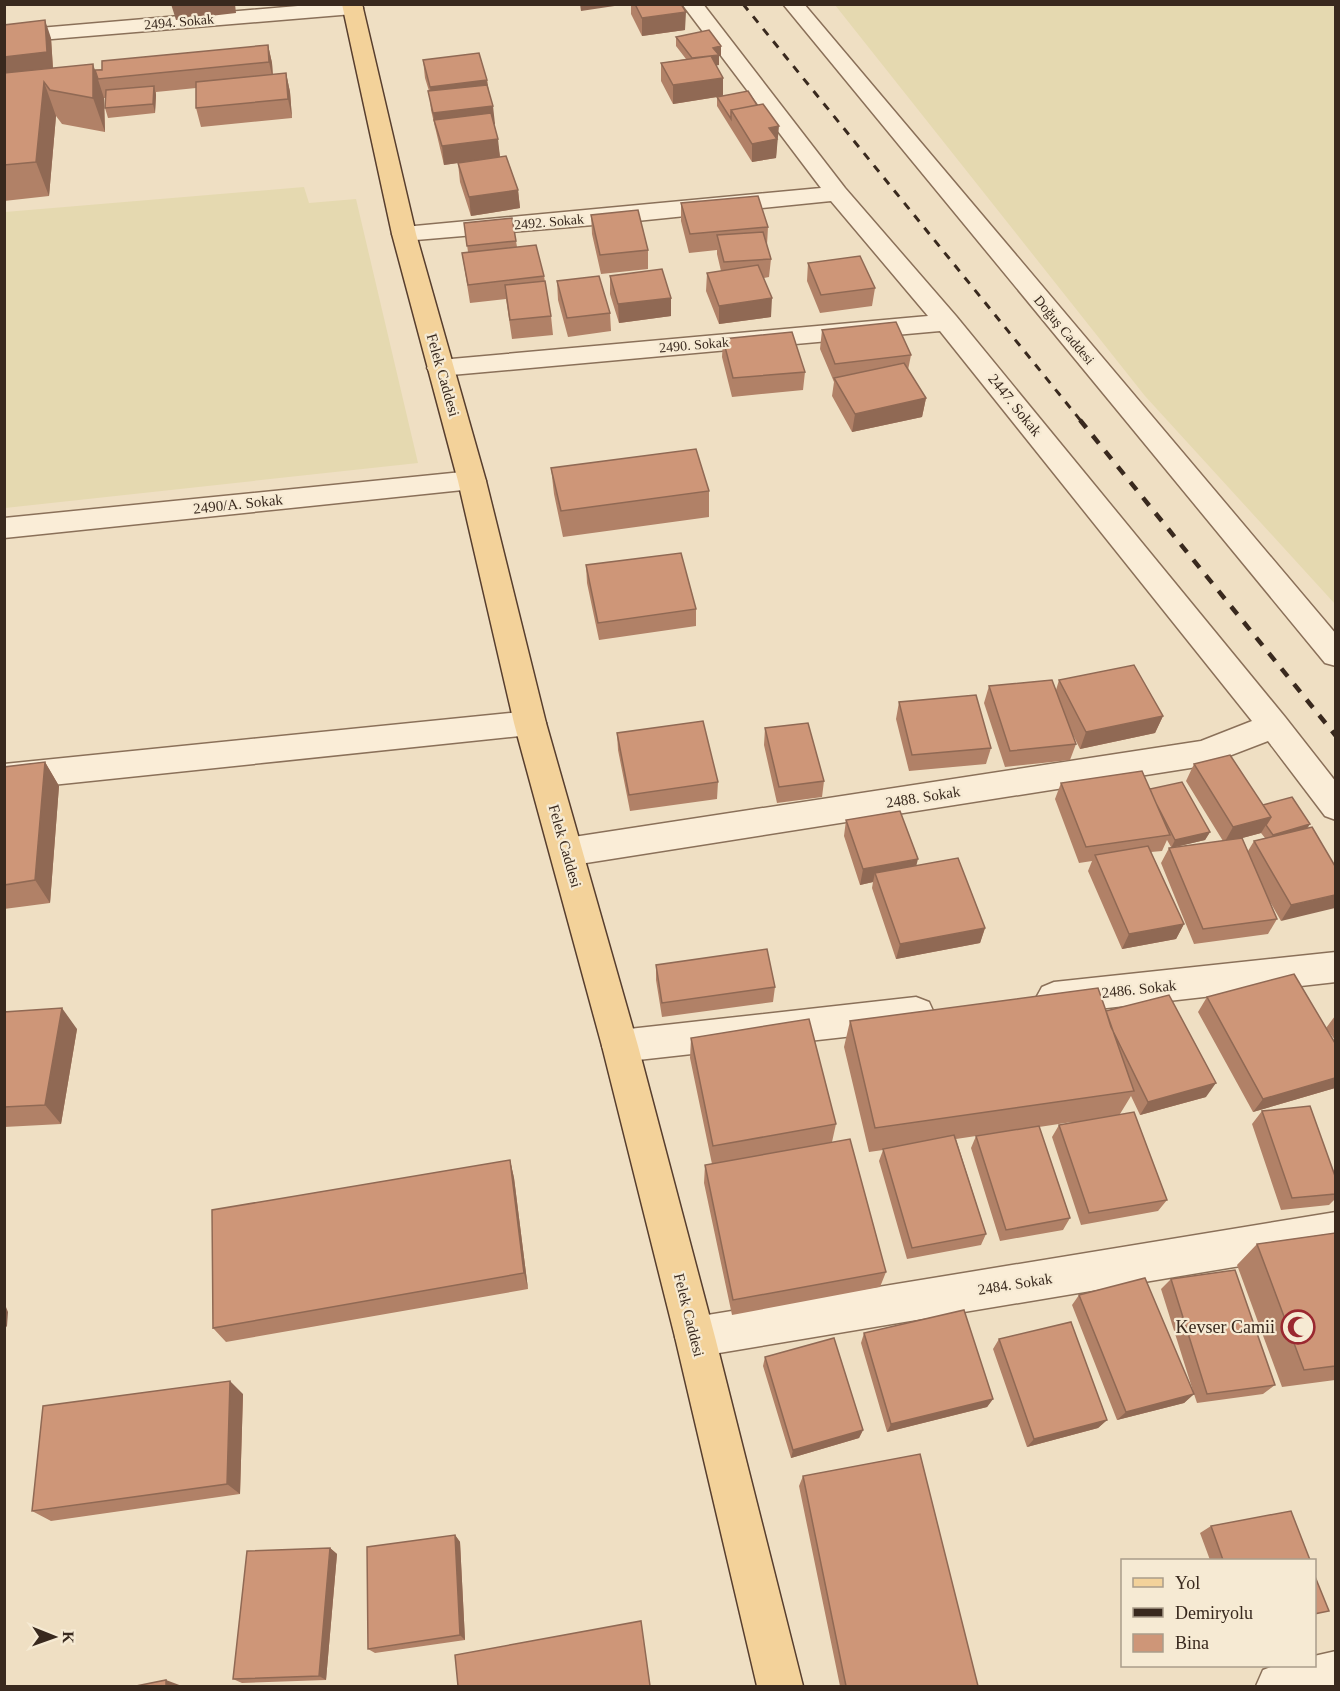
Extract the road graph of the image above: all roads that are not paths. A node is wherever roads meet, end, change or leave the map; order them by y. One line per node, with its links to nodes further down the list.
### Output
1 (692, 4): 5 (street, 2447. Sokak)
2 (793, 4): 11 (street, Doğuş Caddesi)
3 (352, 6): 4 (street, 2494. Sokak); 6 (main road, Felek Caddesi)
4 (4, 37)
5 (837, 193): 6 (street, 2492. Sokak); 7 (street, 2447. Sokak)
6 (404, 234): 8 (main road, Felek Caddesi)
7 (947, 322): 8 (street, 2490. Sokak); 13 (street, 2447. Sokak)
8 (440, 368): 9 (main road, Felek Caddesi)
9 (472, 481): 10 (street, 2490/A. Sokak); 12 (main road, Felek Caddesi)
10 (4, 528)
11 (1335, 655)
12 (530, 723): 14 (street); 16 (main road, Felek Caddesi)
13 (1274, 726): 15 (street, 2447. Sokak); 16 (street, 2488. Sokak)
14 (4, 777)
15 (1335, 807)
16 (567, 852): 20 (main road, Felek Caddesi)
17 (1335, 967): 18 (street, 2486. Sokak)
18 (1025, 1001)
19 (942, 1011): 20 (street)
20 (620, 1046): 22 (main road, Felek Caddesi)
21 (1335, 1231): 22 (street, 2484. Sokak)
22 (695, 1337): 24 (main road, Felek Caddesi)
23 (1335, 1674): 25 (street)
24 (780, 1686)
25 (1279, 1686)

